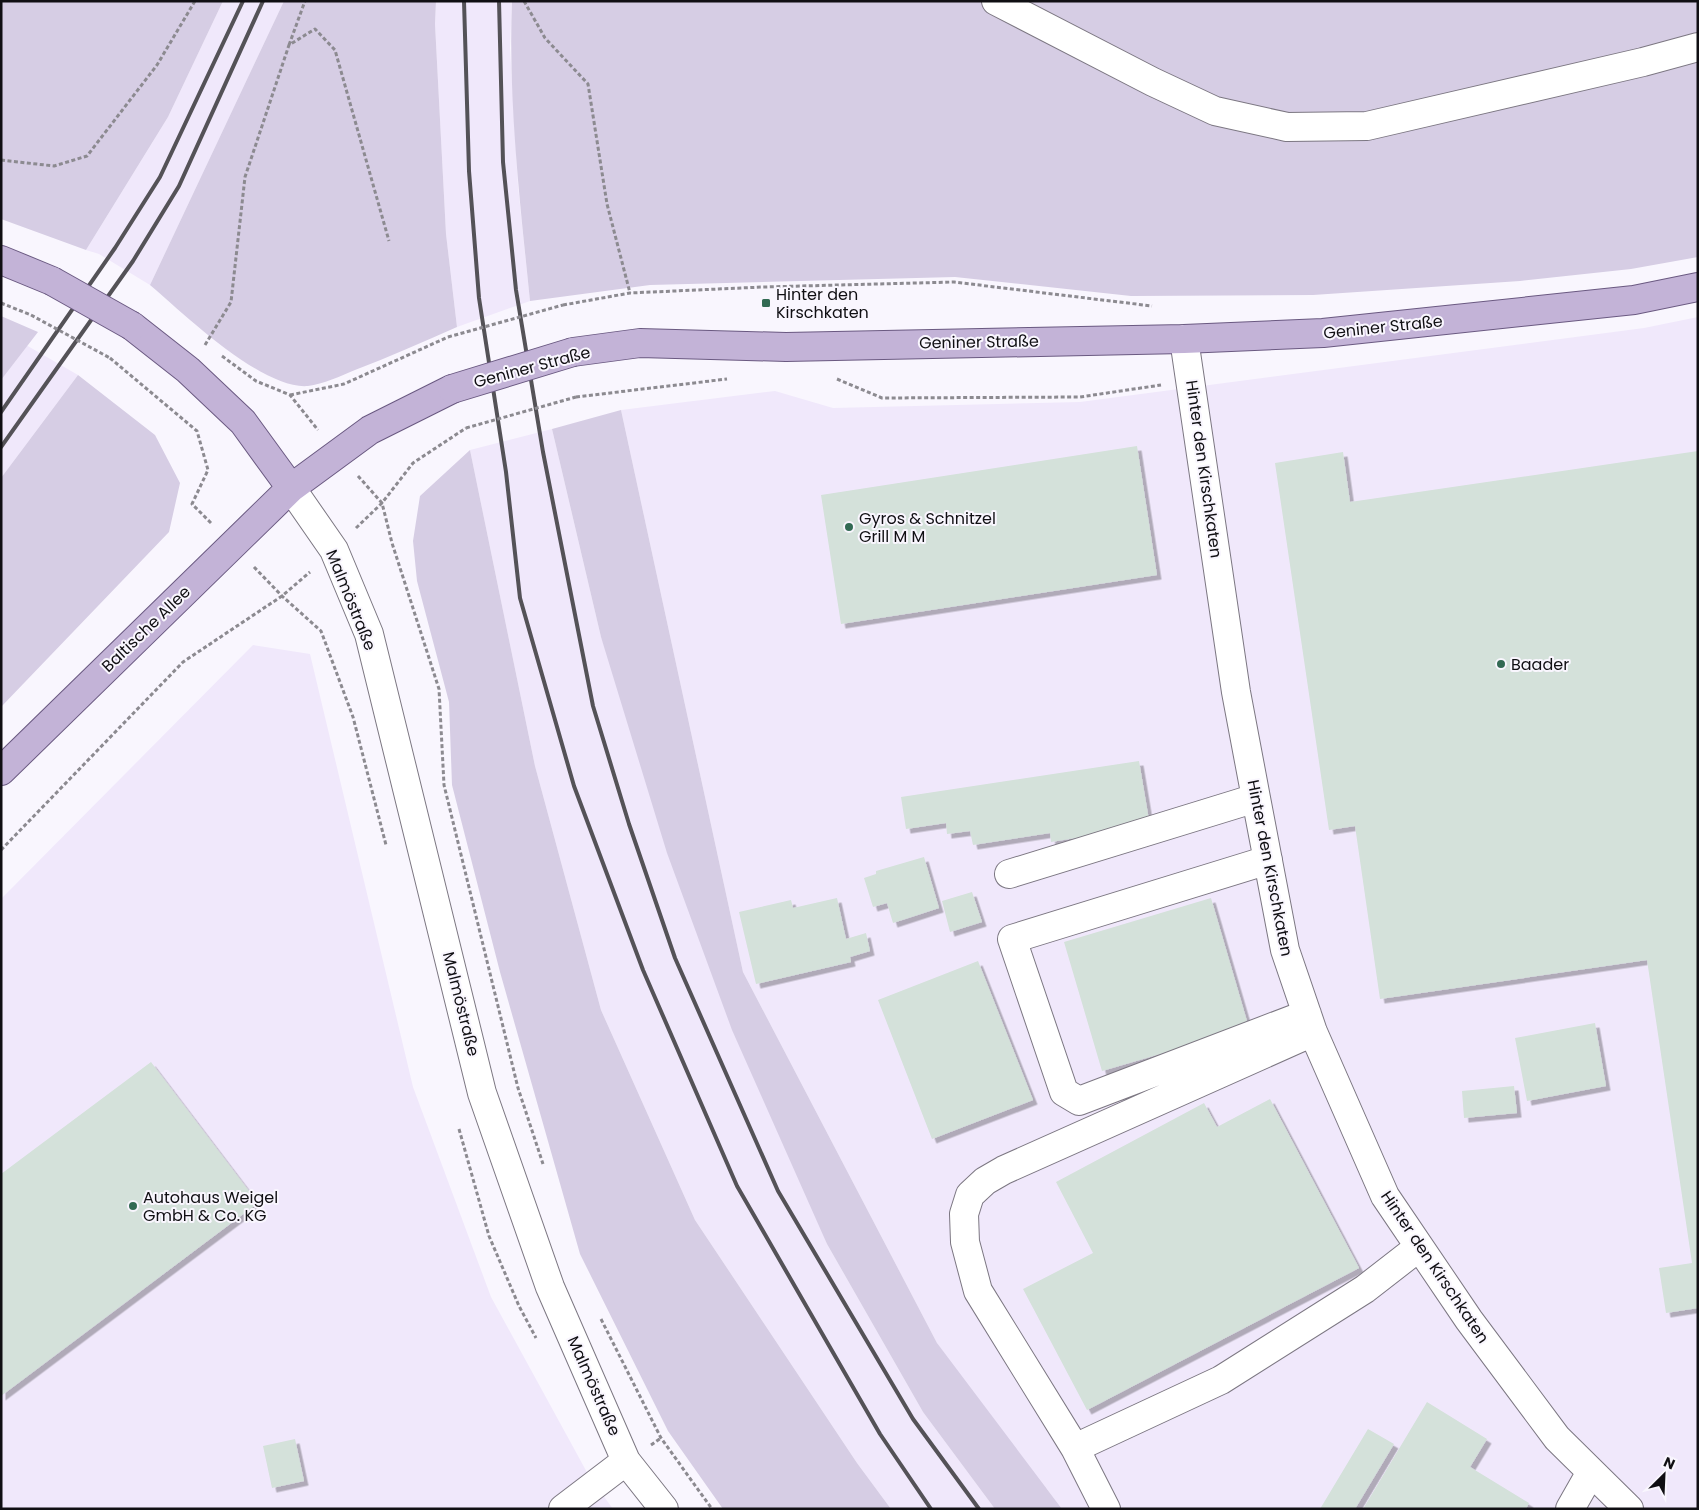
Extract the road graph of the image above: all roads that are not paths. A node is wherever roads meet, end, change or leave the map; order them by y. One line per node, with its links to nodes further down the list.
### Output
1 (996, 1): 2 (street)
2 (1698, 47)
3 (1, 260): 6 (main road, bridge)
4 (1698, 287): 5 (main road, Geniner Straße)
5 (1184, 339): 6 (main road, Geniner Straße, bridge); 8 (street, Hinter den Kirschkaten)
6 (291, 488): 7 (main road, Baltische Allee); 14 (street, Malmöstraße)
7 (1, 770)
8 (1256, 798): 9 (street, Hinter den Kirschkaten); 10 (street)
9 (1268, 860): 11 (street, Hinter den Kirschkaten); 11 (street)
10 (1009, 874)
11 (1310, 1023): 12 (street, Hinter den Kirschkaten); 13 (street)
12 (1419, 1246): 13 (street); 15 (street, Hinter den Kirschkaten)
13 (1075, 1448): 18 (street)
14 (626, 1461): 16 (street); 17 (street, Malmöstraße)
15 (1592, 1472): 19 (street); 20 (street, Hinter den Kirschkaten)
16 (563, 1509)
17 (664, 1509)
18 (1106, 1509)
19 (1570, 1509)
20 (1629, 1509)

